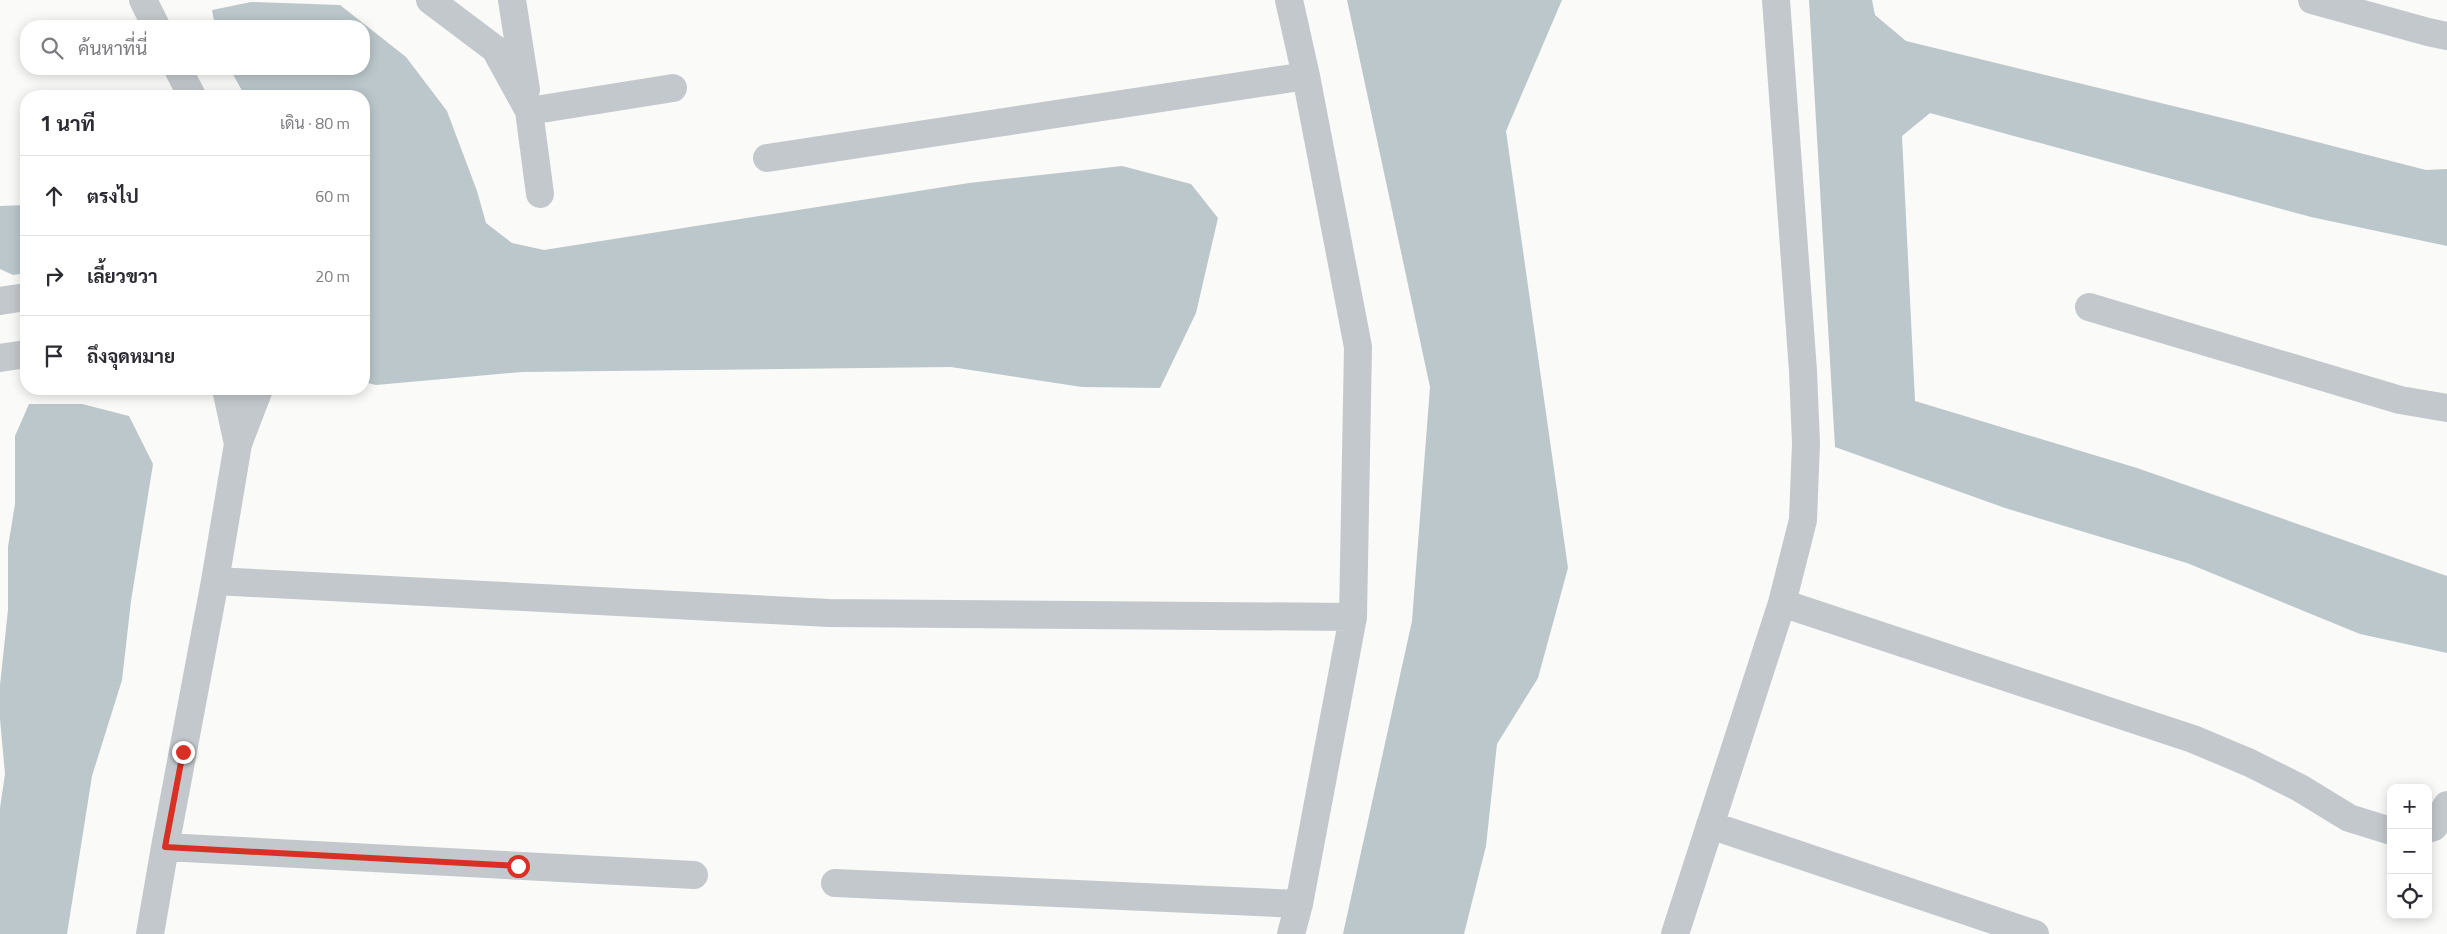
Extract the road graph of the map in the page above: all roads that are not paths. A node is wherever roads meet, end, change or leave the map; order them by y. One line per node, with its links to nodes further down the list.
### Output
1 (143, 0): 7 (street)
2 (430, 0): 13 (street)
3 (512, 0): 13 (street)
4 (1289, 0): 10 (street)
5 (1776, 0): 26 (street)
6 (2312, 0): 8 (street)
7 (153, 20)
8 (2447, 36)
9 (181, 75): 12 (street)
10 (1306, 76): 14 (street); 27 (street)
11 (673, 88): 13 (street)
12 (189, 90)
13 (529, 112): 15 (street)
14 (767, 158)
15 (540, 194)
16 (20, 298): 17 (street)
17 (0, 301)
18 (2089, 307): 23 (street)
19 (20, 355): 20 (street)
20 (0, 358)
21 (227, 395): 24 (street)
22 (258, 395): 24 (street)
23 (2447, 408)
24 (238, 444): 25 (street)
25 (215, 581): 27 (street); 32 (street)
26 (1782, 603): 29 (street); 31 (street)
27 (1353, 617): 35 (street)
28 (2447, 806): 30 (street)
29 (1710, 825): 38 (street); 39 (street)
30 (2432, 827)
31 (2387, 830)
32 (165, 847): 33 (street); 36 (street)
33 (694, 875)
34 (835, 883): 35 (street)
35 (1299, 904): 37 (street)
36 (150, 934)
37 (1291, 934)
38 (1675, 934)
39 (2034, 934)

